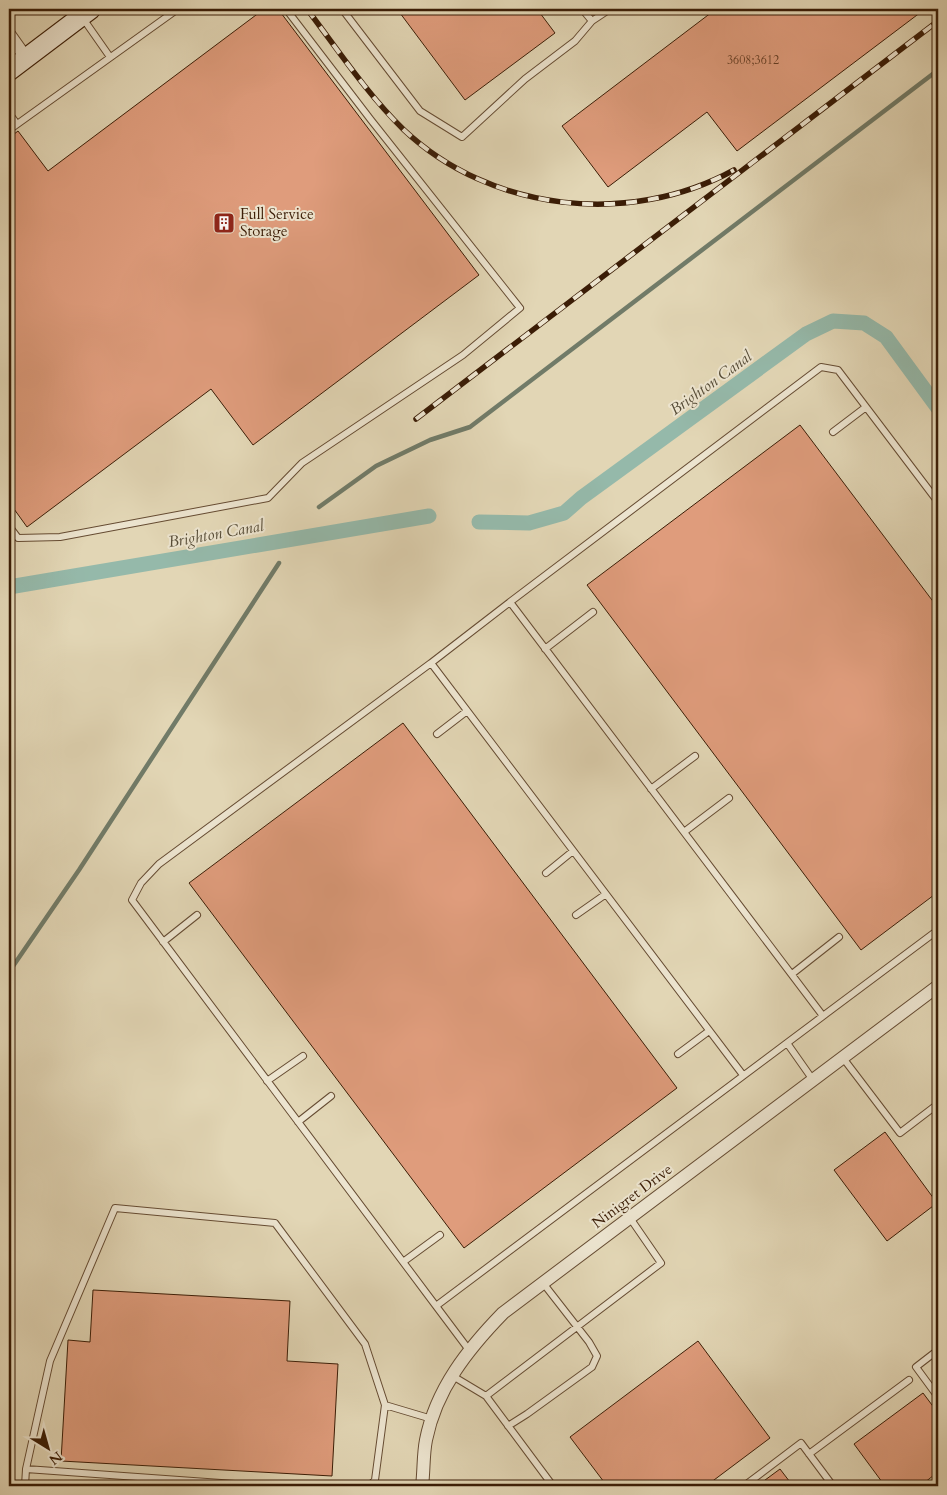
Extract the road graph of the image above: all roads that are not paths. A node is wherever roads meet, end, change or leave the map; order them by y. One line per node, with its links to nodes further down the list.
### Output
1 (175, 9): 9 (lane)
2 (286, 9): 18 (lane)
3 (342, 9): 7 (lane)
4 (582, 9): 7 (lane)
5 (610, 9): 7 (lane)
6 (86, 12): 9 (lane); 10 (street)
7 (592, 21)
8 (9, 34): 10 (street)
9 (110, 57): 13 (lane)
10 (26, 58): 11 (street)
11 (9, 71)
12 (9, 113): 13 (lane)
13 (17, 124): 14 (lane)
14 (9, 130)
15 (866, 407): 16 (lane); 17 (lane); 19 (lane)
16 (833, 432)
17 (938, 502)
18 (9, 526)
19 (510, 602): 21 (lane); 22 (lane)
20 (593, 612): 21 (lane)
21 (545, 649): 26 (lane)
22 (431, 663): 23 (lane); 36 (lane)
23 (467, 711): 24 (lane); 29 (lane)
24 (437, 734)
25 (695, 756): 26 (lane)
26 (651, 789): 28 (lane)
27 (729, 798): 28 (lane)
28 (684, 832): 37 (lane)
29 (574, 851): 30 (lane); 31 (lane)
30 (546, 872)
31 (606, 894): 33 (lane); 40 (lane)
32 (197, 915): 36 (lane)
33 (576, 915)
34 (938, 930): 39 (lane)
35 (839, 937): 37 (lane)
36 (163, 942): 47 (lane)
37 (792, 974): 39 (lane)
38 (938, 986): 44 (street, Ninigret Drive)
39 (823, 1016): 41 (lane)
40 (709, 1030): 42 (lane); 45 (lane)
41 (787, 1043): 45 (lane); 46 (lane)
42 (678, 1054)
43 (302, 1056): 47 (lane)
44 (843, 1058): 46 (street, Ninigret Drive); 49 (lane)
45 (743, 1076): 55 (lane)
46 (813, 1080): 51 (street, Ninigret Drive)
47 (267, 1081): 50 (lane)
48 (330, 1096): 50 (lane)
49 (938, 1104)
50 (298, 1122): 53 (lane)
51 (630, 1218): 54 (street, Ninigret Drive); 56 (lane)
52 (440, 1235): 53 (lane)
53 (403, 1262): 55 (lane)
54 (543, 1283): 56 (lane); 57 (street, Ninigret Drive)
55 (436, 1306): 57 (lane)
56 (577, 1327): 61 (lane); 65 (lane)
57 (469, 1350): 59 (street, Ninigret Drive)
58 (938, 1350): 62 (lane)
59 (452, 1375): 61 (lane); 64 (street, Ninigret Drive)
60 (909, 1380): 66 (lane)
61 (486, 1396): 65 (lane)
62 (938, 1397)
63 (384, 1405): 64 (lane); 67 (lane); 70 (lane)
64 (432, 1419): 71 (street, Ninigret Drive)
65 (508, 1426): 72 (lane)
66 (809, 1454): 73 (lane); 74 (lane)
67 (26, 1469): 68 (lane); 69 (lane)
68 (25, 1486)
69 (262, 1486)
70 (369, 1486)
71 (422, 1486)
72 (553, 1486)
73 (744, 1486)
74 (833, 1486)

